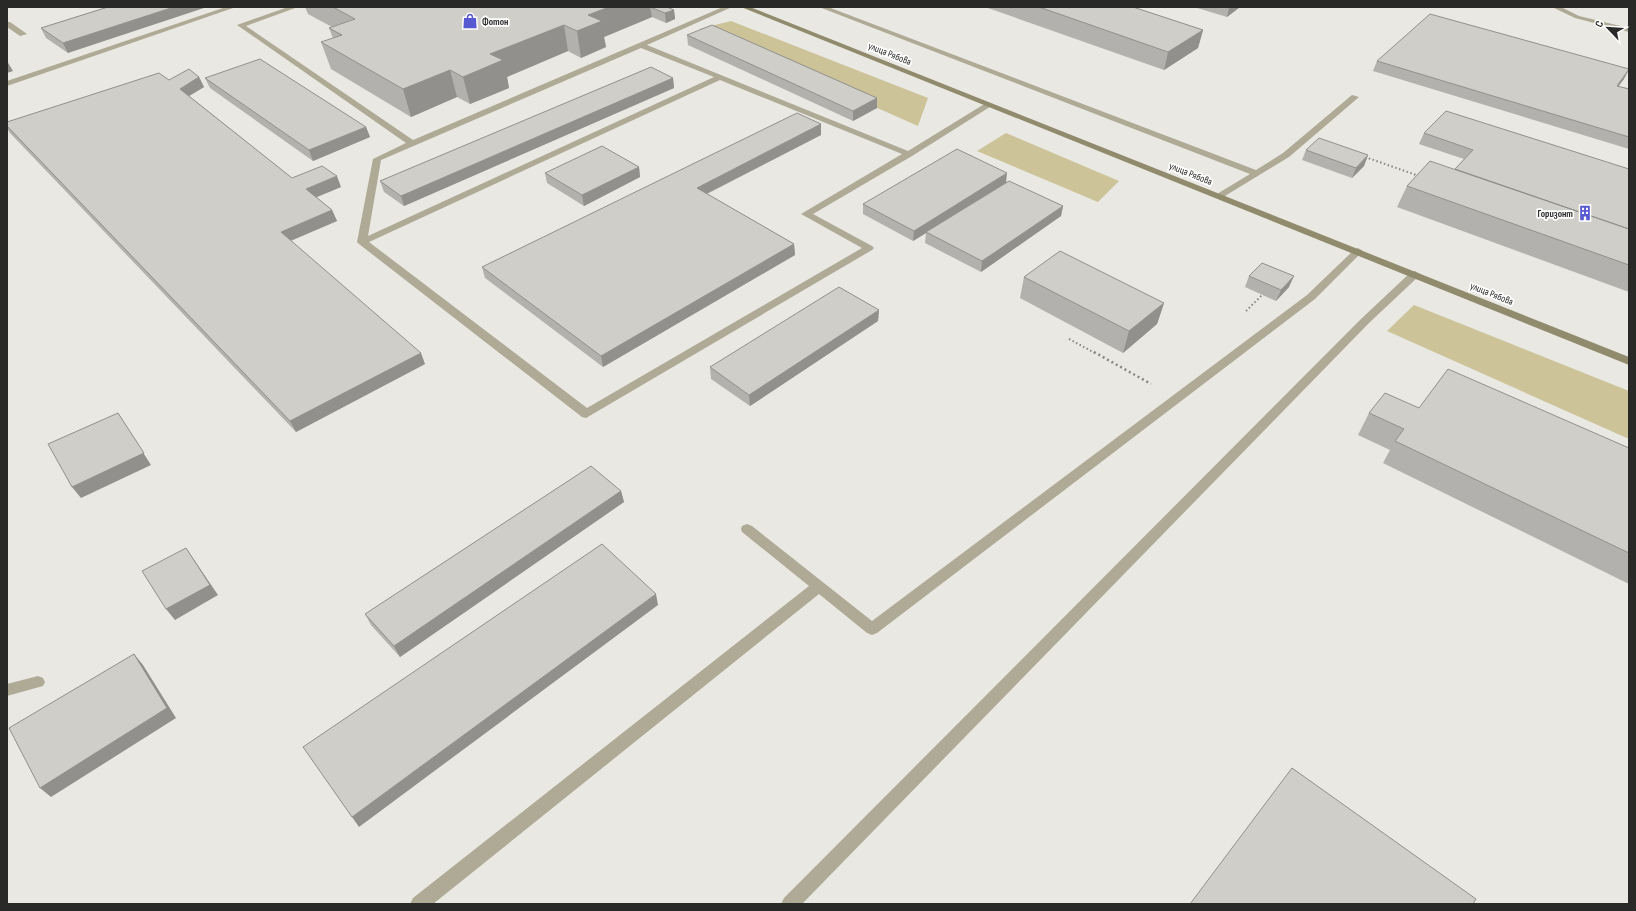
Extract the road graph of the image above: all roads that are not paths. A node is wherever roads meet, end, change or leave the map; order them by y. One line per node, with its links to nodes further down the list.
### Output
1 (233, 7): 12 (lane)
2 (296, 7): 15 (lane)
3 (729, 7): 10 (lane)
4 (744, 7): 14 (street, улица Рябова)
5 (822, 7): 17 (lane)
6 (1556, 7): 8 (lane)
7 (7, 24): 9 (lane)
8 (1629, 30)
9 (23, 34)
10 (643, 46): 11 (lane); 15 (lane)
11 (720, 77): 16 (lane); 19 (lane)
12 (7, 84)
13 (1355, 97): 17 (lane)
14 (989, 105): 16 (lane); 18 (street, улица Рябова)
15 (413, 144): 19 (lane)
16 (909, 154): 19 (lane)
17 (1256, 173): 18 (lane)
18 (1220, 196): 20 (street, улица Рябова)
19 (362, 242)
20 (1358, 251): 21 (street, улица Рябова); 24 (lane)
21 (1414, 274): 22 (street, улица Рябова); 28 (lane)
22 (1629, 361)
23 (747, 529): 24 (lane)
24 (819, 586): 27 (lane)
25 (38, 682): 26 (lane)
26 (7, 690)
27 (419, 904)
28 (790, 904)

